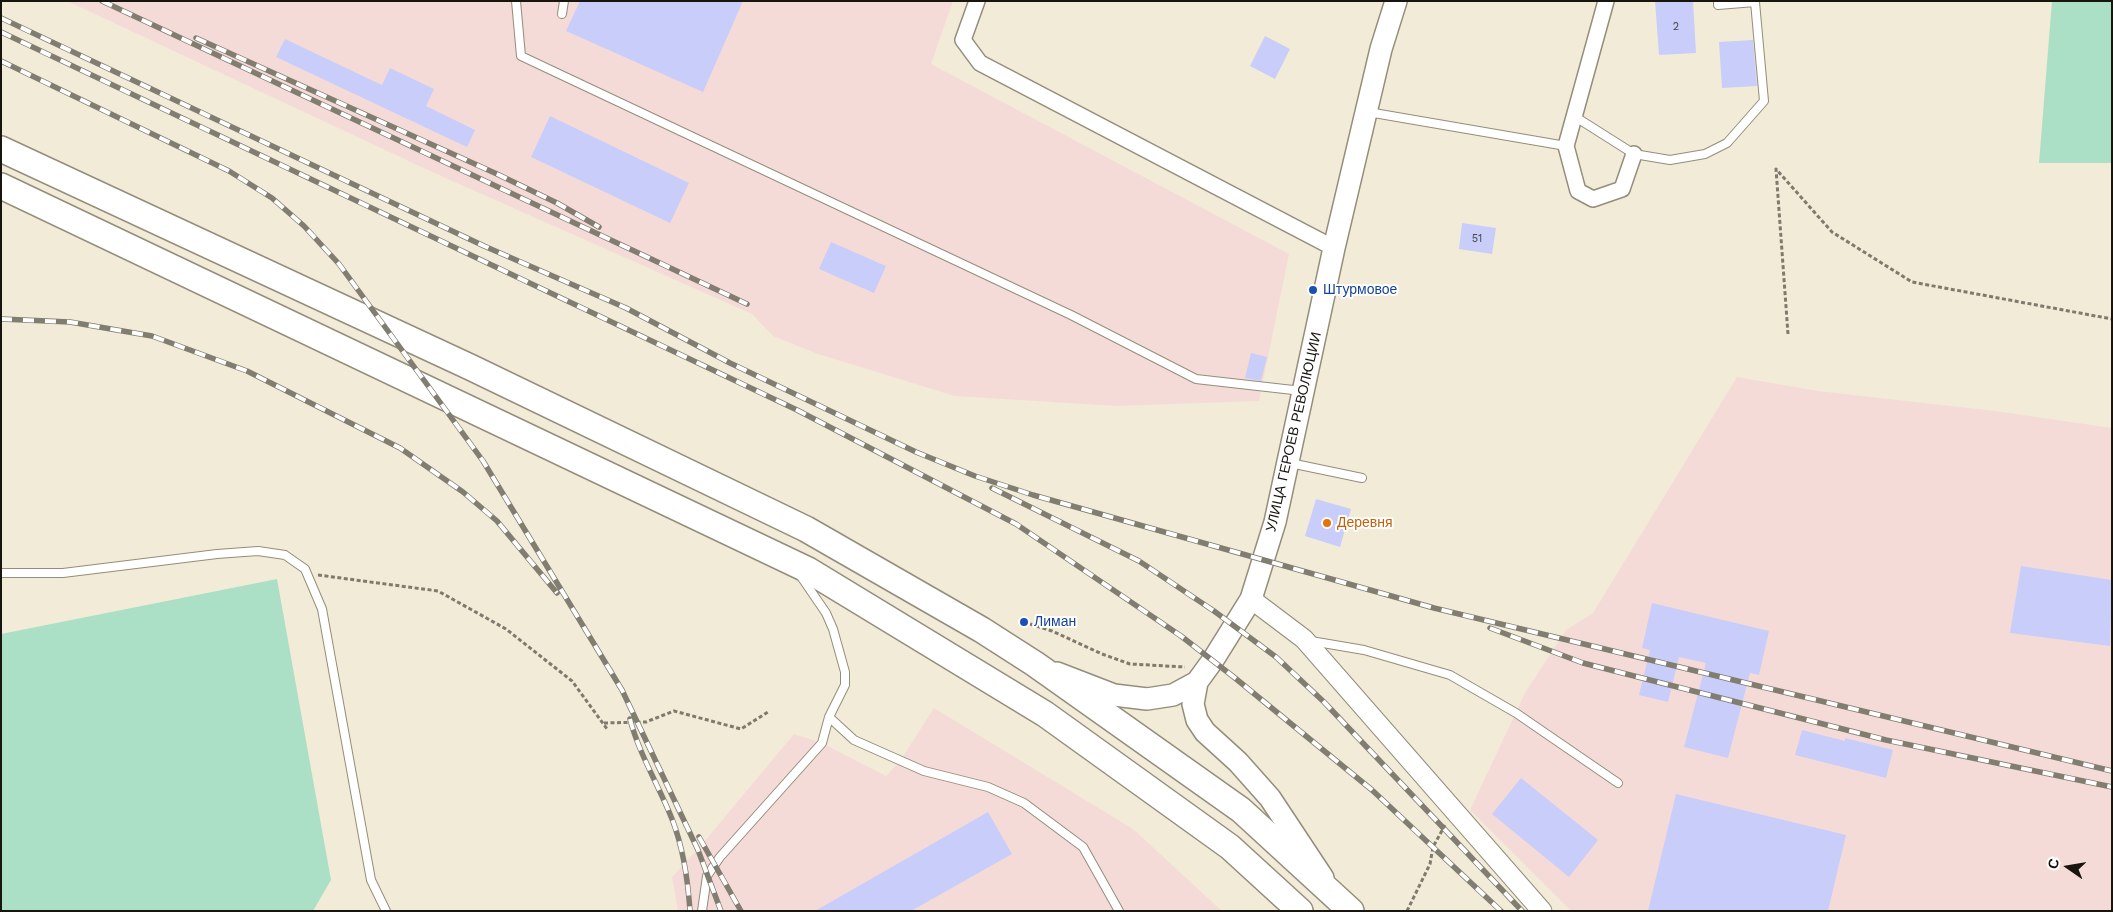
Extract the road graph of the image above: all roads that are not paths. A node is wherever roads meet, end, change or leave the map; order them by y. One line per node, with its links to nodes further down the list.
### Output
1 (516, 1): 15 (lane)
2 (564, 1): 7 (lane)
3 (977, 1): 14 (street)
4 (1396, 1): 8 (main road, УЛИЦА ГЕРОЕВ РЕВОЛЮЦИИ)
5 (1606, 1): 9 (street)
6 (1718, 1): 12 (lane)
7 (562, 14)
8 (1366, 112): 10 (lane); 14 (main road, УЛИЦА ГЕРОЕВ РЕВОЛЮЦИИ)
9 (1574, 115): 10 (street); 12 (lane)
10 (1566, 146): 12 (street)
11 (1, 149): 22 (highway)
12 (1634, 154)
13 (1, 186): 18 (highway)
14 (1334, 248): 15 (main road, УЛИЦА ГЕРОЕВ РЕВОЛЮЦИИ)
15 (1304, 391): 16 (main road, УЛИЦА ГЕРОЕВ РЕВОЛЮЦИИ)
16 (1288, 463): 17 (lane); 20 (main road, УЛИЦА ГЕРОЕВ РЕВОЛЮЦИИ)
17 (1362, 478)
18 (792, 563): 24 (lane); 30 (highway)
19 (1, 573): 27 (lane)
20 (1251, 599): 21 (street); 23 (main road, УЛИЦА ГЕРОЕВ РЕВОЛЮЦИИ)
21 (1304, 639): 25 (lane); 31 (street)
22 (1034, 664): 23 (main road, УЛИЦА ГЕРОЕВ РЕВОЛЮЦИИ); 26 (highway)
23 (1202, 675): 26 (main road)
24 (829, 716): 28 (lane); 29 (lane)
25 (1618, 783)
26 (1344, 904)
27 (386, 911)
28 (702, 911)
29 (1119, 911)
30 (1300, 911)
31 (1542, 911)

